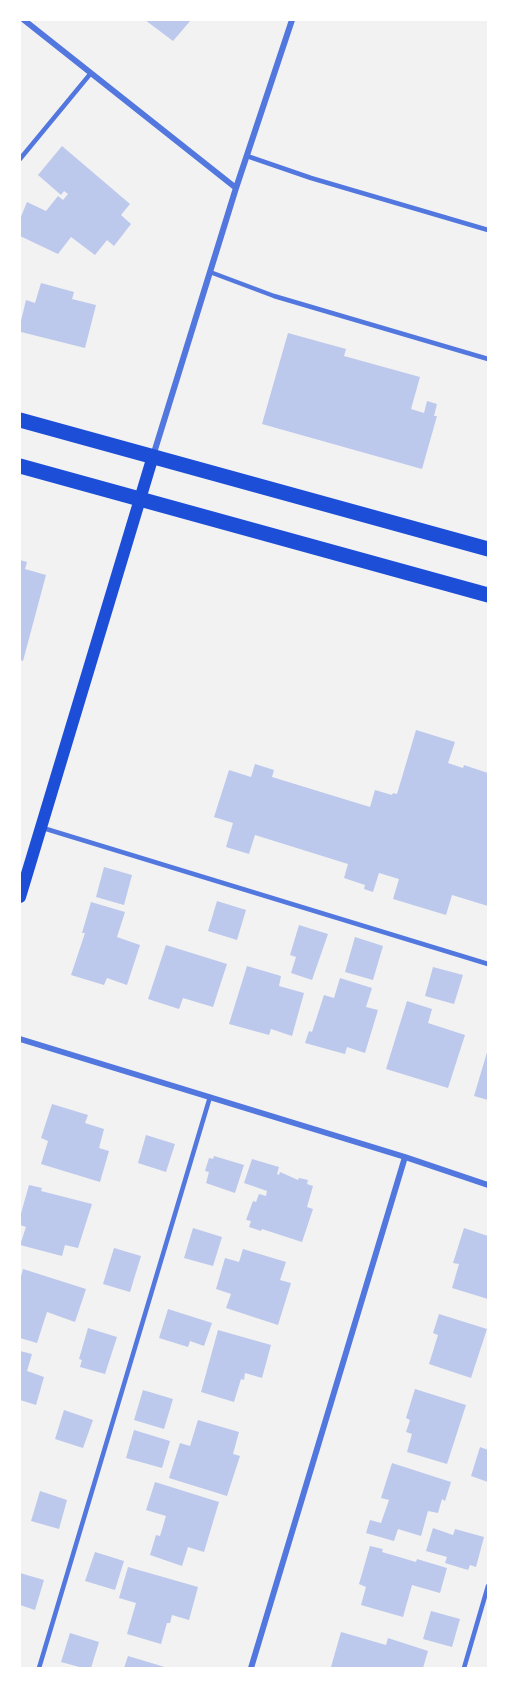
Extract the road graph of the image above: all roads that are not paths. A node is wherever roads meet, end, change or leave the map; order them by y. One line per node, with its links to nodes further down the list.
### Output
1 (24, 20): 3 (street)
2 (292, 20): 4 (street)
3 (91, 73): 5 (lane); 6 (street)
4 (247, 156): 6 (street); 7 (lane)
5 (20, 159)
6 (236, 188): 8 (street)
7 (489, 230)
8 (210, 273): 9 (lane); 11 (street)
9 (489, 359)
10 (20, 420): 11 (main road)
11 (153, 456): 13 (main road); 14 (main road)
12 (20, 466): 13 (main road)
13 (140, 497): 15 (main road); 16 (main road)
14 (489, 549)
15 (489, 595)
16 (40, 827): 17 (main road); 18 (lane)
17 (20, 897)
18 (489, 964)
19 (20, 1039): 20 (street)
20 (210, 1097): 21 (street); 24 (lane)
21 (405, 1157): 22 (street); 25 (street)
22 (489, 1185)
23 (489, 1586): 26 (lane)
24 (39, 1668)
25 (251, 1668)
26 (464, 1668)

